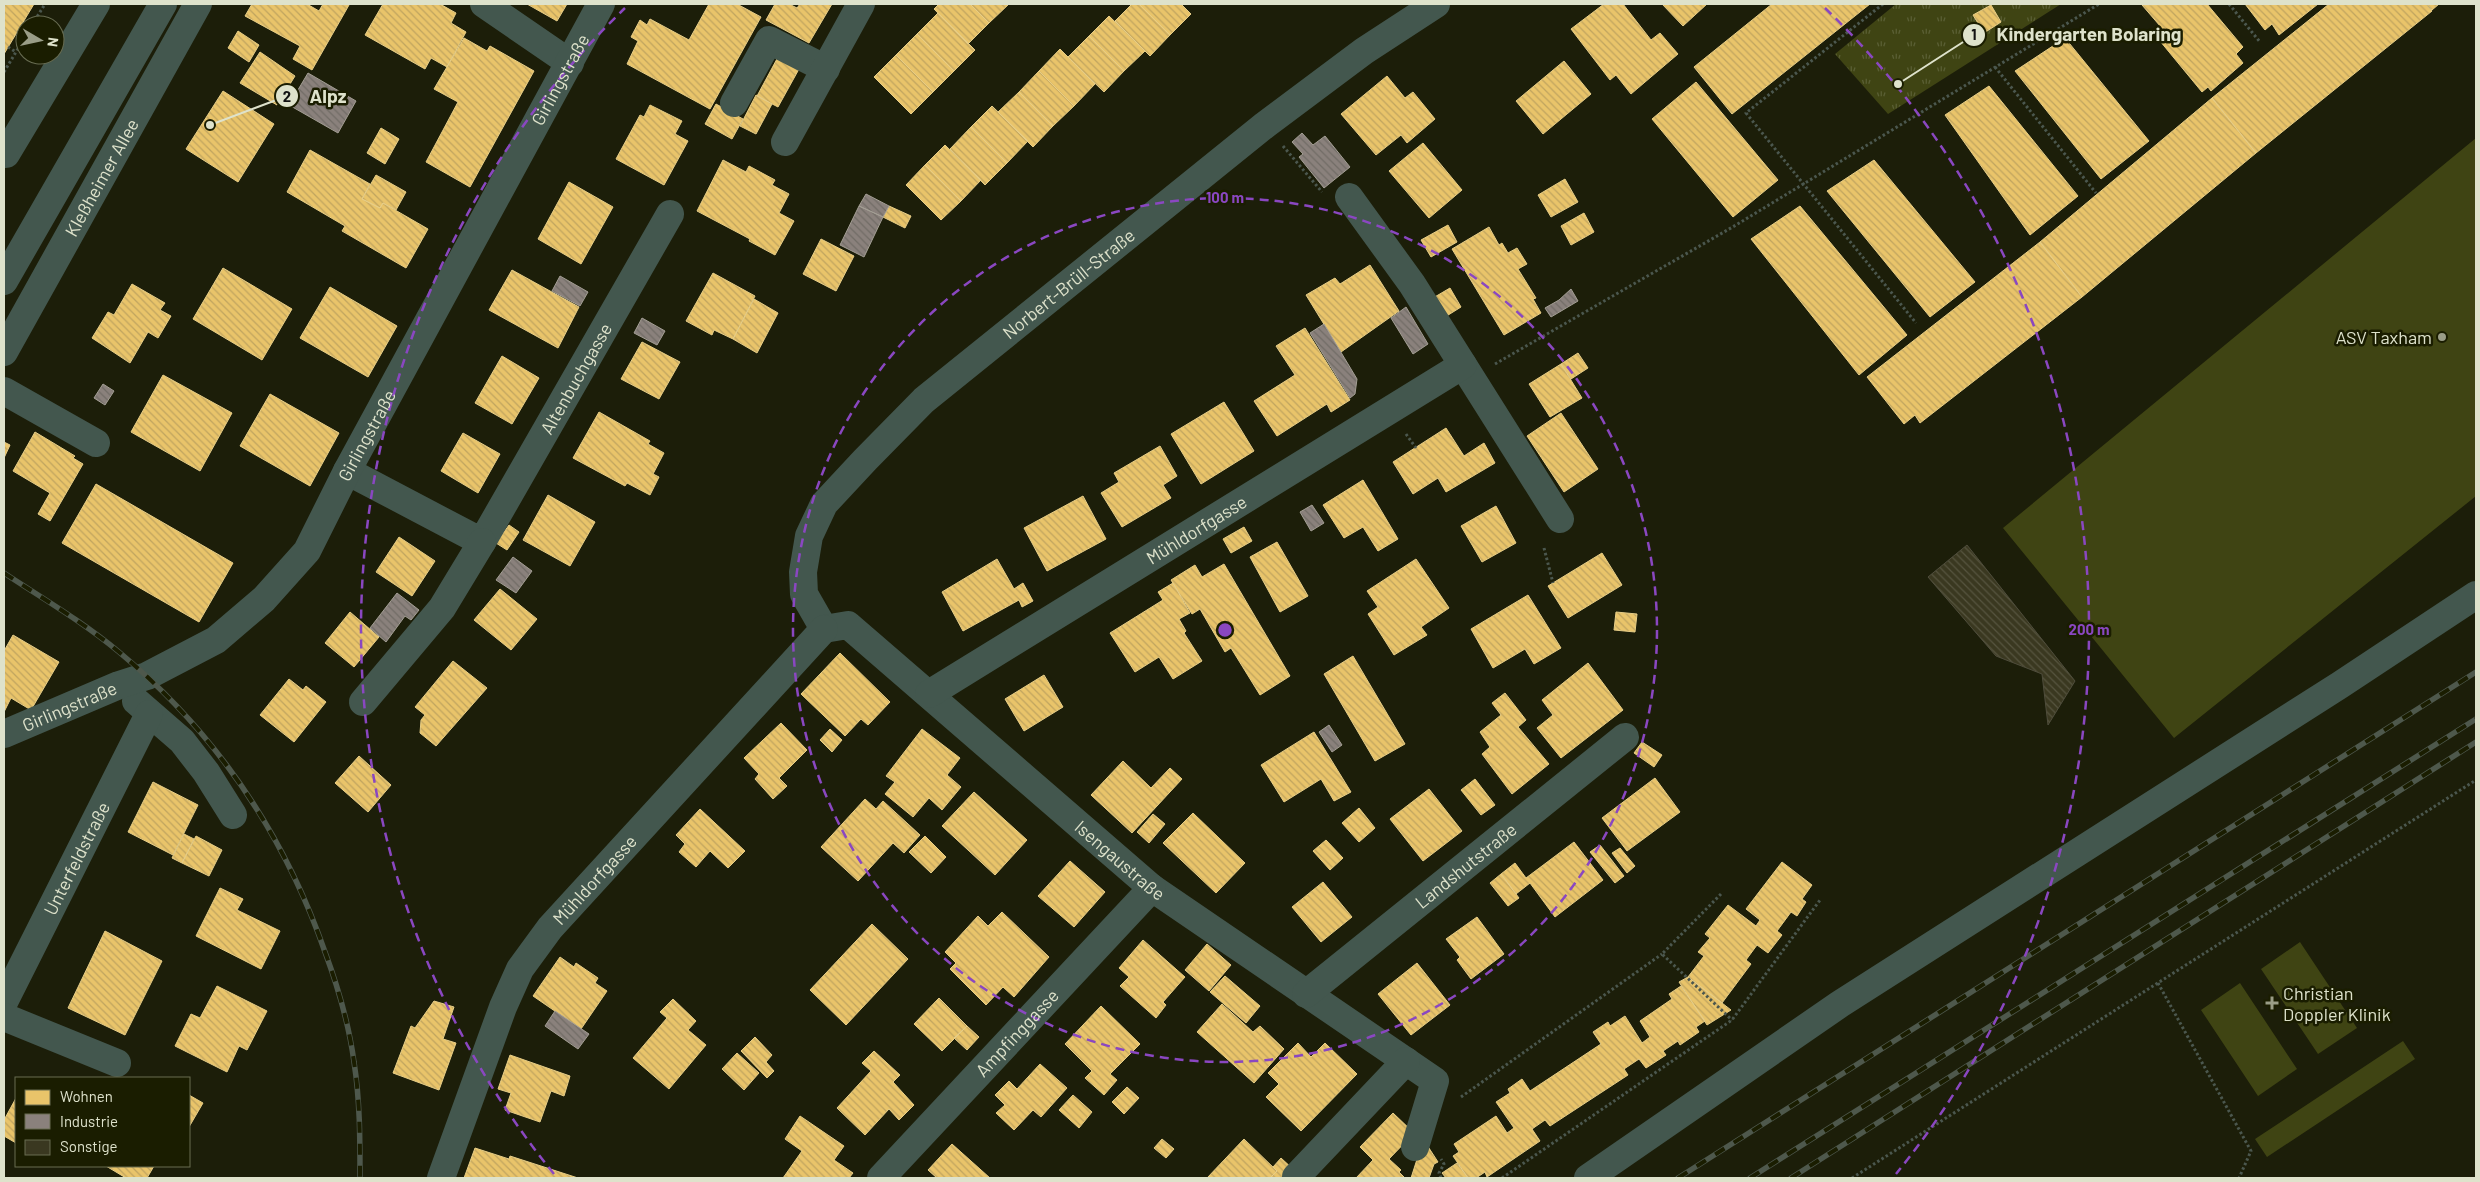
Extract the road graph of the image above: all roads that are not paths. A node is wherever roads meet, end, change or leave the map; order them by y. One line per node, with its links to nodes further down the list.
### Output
1 (96, 4): 12 (street)
2 (163, 4): 15 (street)
3 (198, 4): 16 (street, Kleßheimer Allee)
4 (484, 4): 8 (street)
5 (602, 4): 8 (street, Girlingstraße)
6 (861, 4): 9 (street)
7 (1436, 4): 24 (street, Norbert-Brüll-Straße)
8 (570, 63): 20 (street, Girlingstraße)
9 (826, 69): 10 (street); 11 (street)
10 (734, 104)
11 (785, 142)
12 (6, 154)
13 (1349, 197): 17 (street)
14 (670, 214): 22 (street, Altenbuchgasse)
15 (4, 281)
16 (4, 352)
17 (1467, 372): 21 (street); 26 (street, Mühldorfgasse)
18 (4, 391): 19 (street)
19 (96, 443)
20 (347, 471): 22 (street); 25 (street, Girlingstraße)
21 (1560, 518)
22 (482, 542): 27 (street, Altenbuchgasse)
23 (2476, 595): 42 (street)
24 (824, 629): 26 (street, Isengaustraße); 40 (street, Mühldorfgasse)
25 (119, 685): 28 (street); 29 (street, Girlingstraße)
26 (929, 694): 32 (street, Isengaustraße)
27 (363, 702)
28 (150, 714): 31 (street); 34 (street, Unterfeldstraße)
29 (4, 734)
30 (1625, 737): 33 (street, Landshutstraße)
31 (233, 814)
32 (1152, 888): 33 (street, Isengaustraße); 41 (street, Ampfinggasse)
33 (1306, 994): 36 (street, Isengaustraße)
34 (4, 1002)
35 (4, 1017): 37 (street)
36 (1399, 1057): 38 (street, Isengaustraße); 39 (street)
37 (118, 1064)
38 (1415, 1146)
39 (1294, 1170)
40 (442, 1178)
41 (881, 1178)
42 (1588, 1178)

